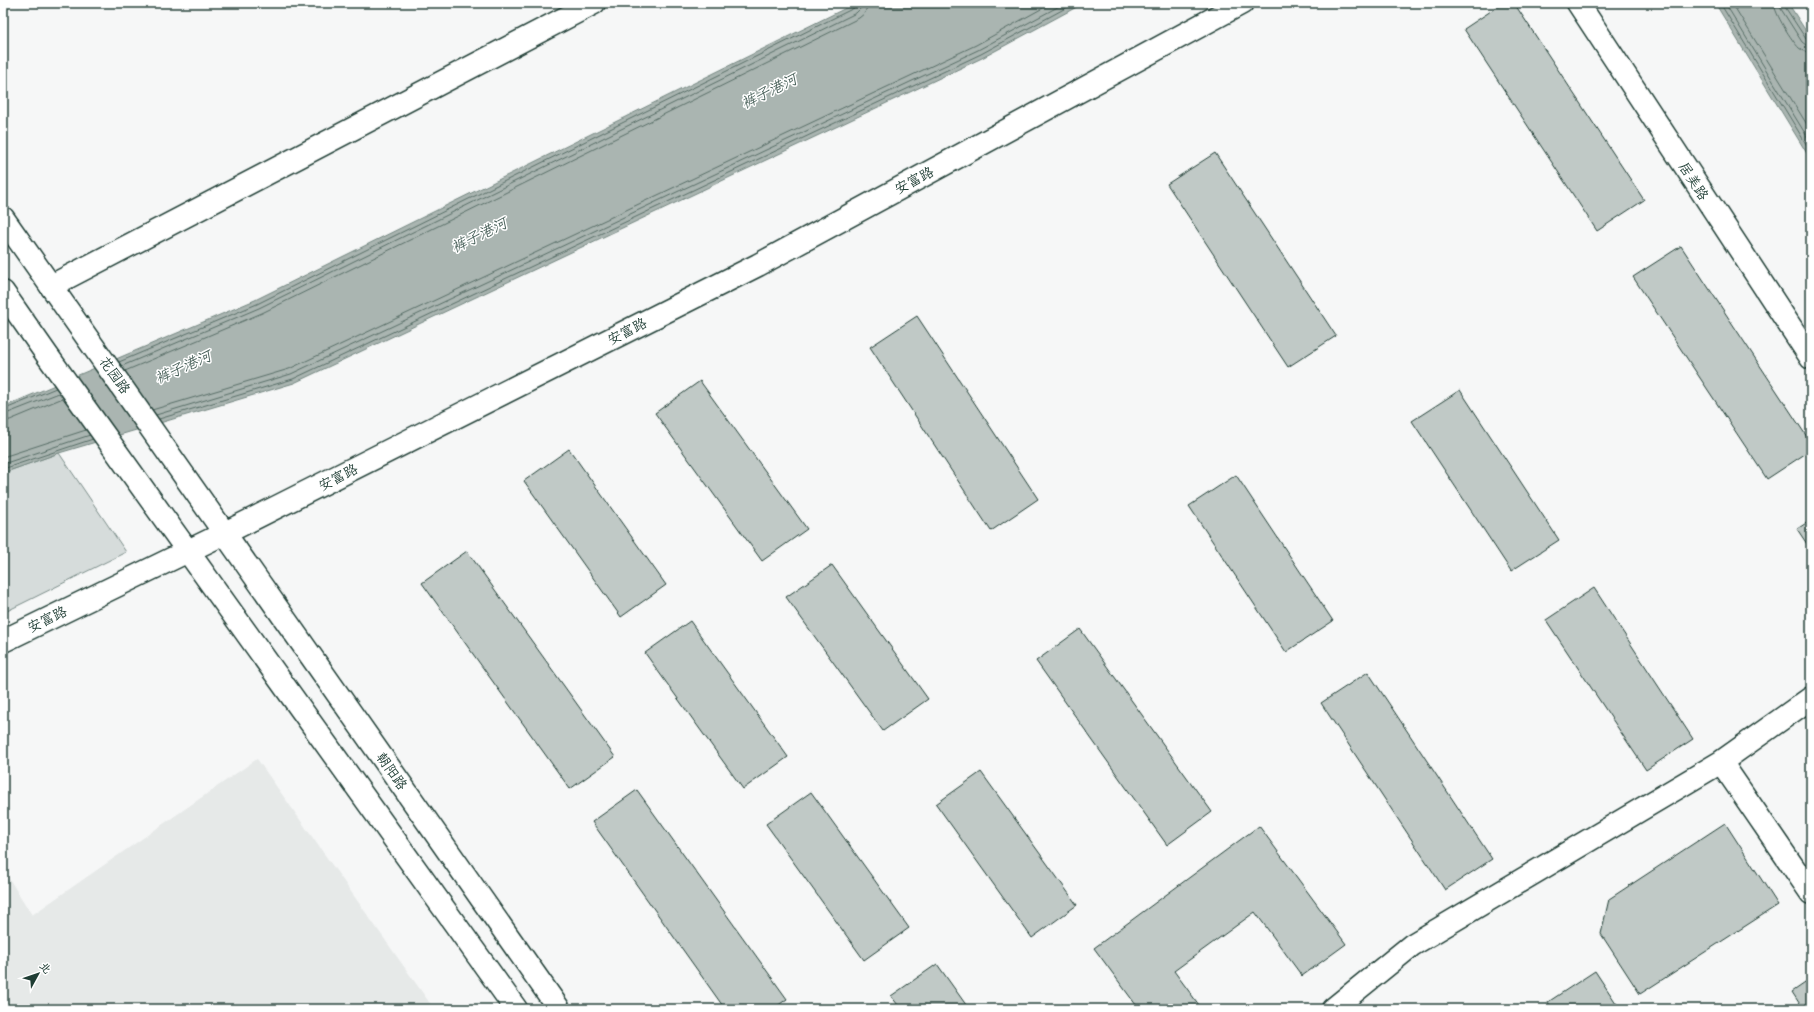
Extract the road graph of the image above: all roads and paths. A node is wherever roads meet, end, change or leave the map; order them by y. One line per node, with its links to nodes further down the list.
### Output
1 (594, 3): 5 (street)
2 (1242, 3): 8 (street, 安富路)
3 (1578, 3): 7 (street, 居美路)
4 (3, 218): 5 (street, 花园路)
5 (51, 286): 8 (street, 花园路)
6 (3, 292): 9 (street)
7 (1811, 358)
8 (225, 533): 9 (street, 安富路); 15 (street, 朝阳路)
9 (188, 551): 10 (street, 安富路); 14 (street)
10 (3, 641)
11 (1811, 698): 12 (street)
12 (1721, 762): 13 (street); 16 (street)
13 (1811, 893)
14 (516, 1009)
15 (559, 1009)
16 (1333, 1009)

